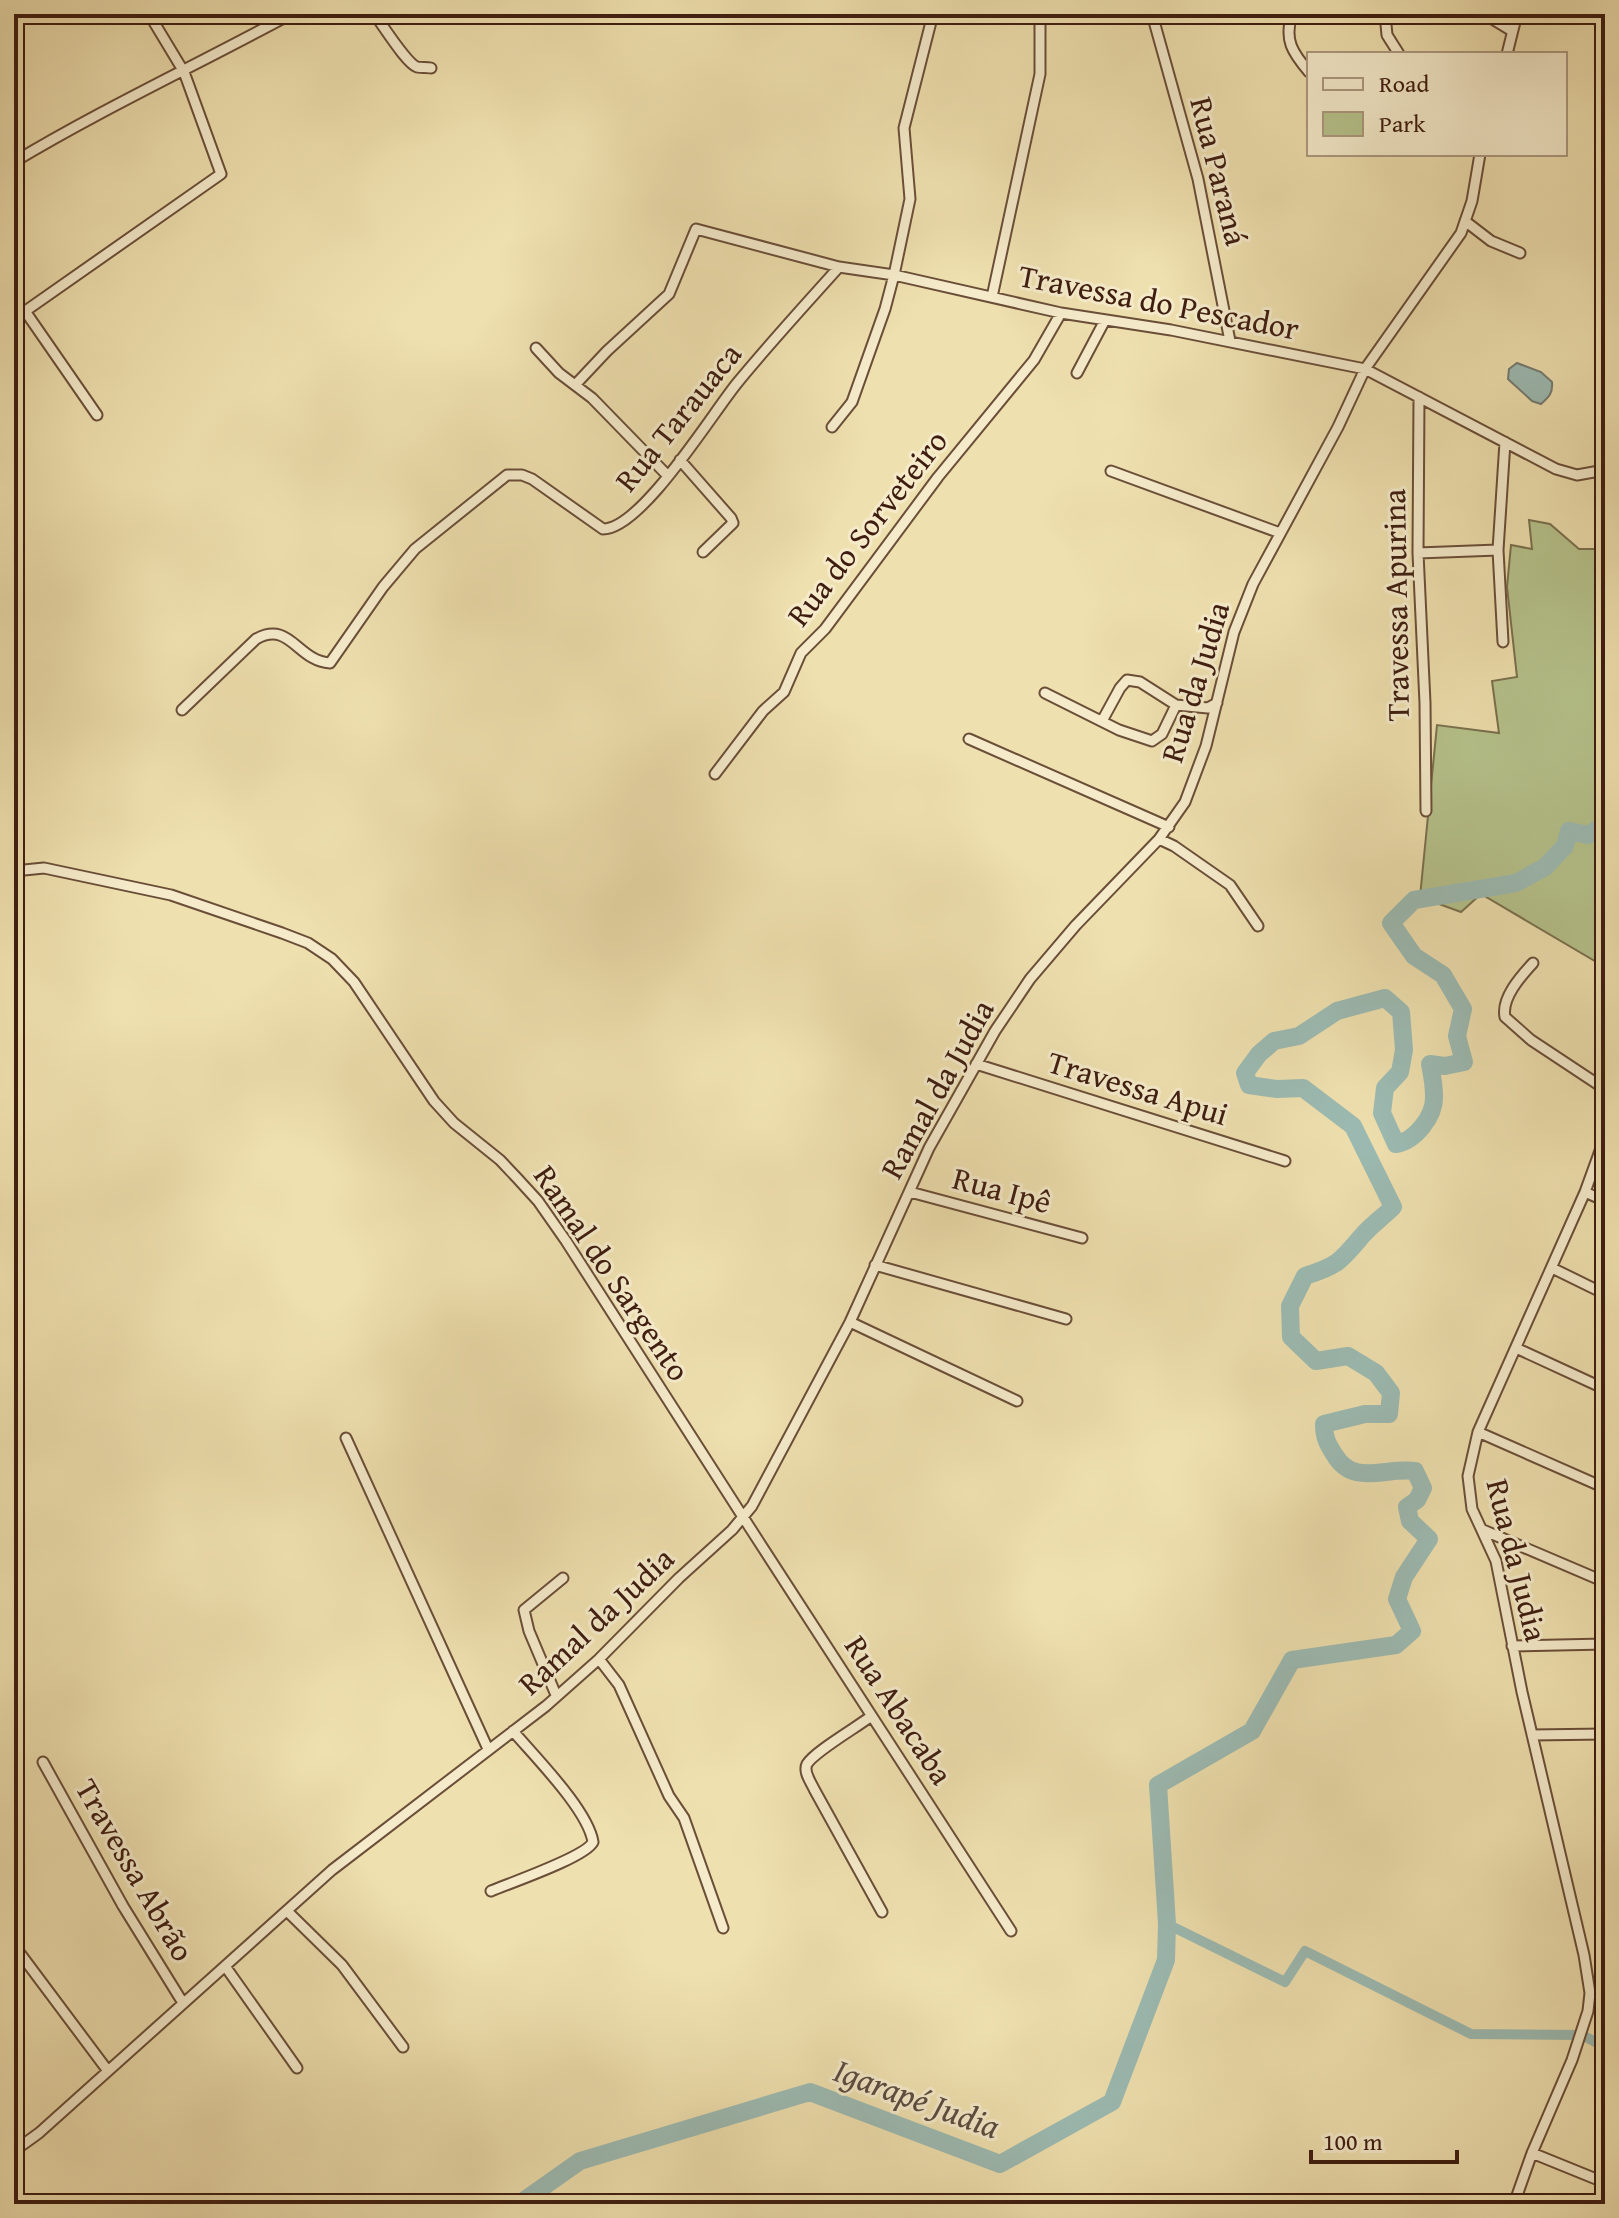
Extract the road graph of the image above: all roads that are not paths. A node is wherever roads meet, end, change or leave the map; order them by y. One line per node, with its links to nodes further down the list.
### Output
1 (149, 14): 16 (street)
2 (291, 14): 16 (street)
3 (374, 14): 14 (street)
4 (933, 14): 22 (street)
5 (1040, 14): 23 (street)
6 (1152, 14): 28 (street, Rua Paraná)
7 (1292, 14): 15 (street)
8 (1385, 14): 12 (street)
9 (1484, 14): 11 (street)
10 (1517, 14): 11 (street)
11 (1512, 31): 13 (street)
12 (1398, 52)
13 (1507, 52)
14 (431, 68)
15 (1307, 70)
16 (184, 72): 18 (street); 24 (street)
17 (1477, 156): 19 (street, Rua da Judia)
18 (14, 162)
19 (1465, 221): 20 (street); 30 (street, Rua da Judia)
20 (1520, 253)
21 (839, 267): 22 (street, Travessa do Pescador); 32 (street, Travessa do Pescador); 37 (street, Rua Tarauaca)
22 (894, 275): 23 (street, Travessa do Pescador); 35 (street)
23 (992, 297): 25 (street, Travessa do Pescador)
24 (25, 311): 26 (street); 34 (street)
25 (1061, 313): 27 (street, Travessa do Pescador); 52 (street, Rua do Sorveteiro)
26 (14, 319)
27 (1104, 322): 28 (street, Travessa do Pescador); 31 (street)
28 (1230, 341): 30 (street, Travessa do Pescador)
29 (536, 348): 32 (street)
30 (1365, 369): 33 (street, Travessa do Pescador); 41 (street, Rua da Judia)
31 (1077, 373)
32 (575, 385): 40 (street)
33 (1419, 397): 36 (street, Travessa do Pescador); 44 (street, Travessa Apurina)
34 (97, 415)
35 (832, 427)
36 (1505, 442): 38 (street, Travessa do Pescador); 42 (street)
37 (680, 460): 40 (street, Rua Tarauaca); 43 (street)
38 (1605, 470)
39 (1111, 471): 41 (street)
40 (668, 476): 49 (street, Rua Tarauaca)
41 (1280, 533): 47 (street, Rua da Judia)
42 (1498, 550): 44 (street); 45 (street)
43 (703, 552)
44 (1418, 553): 53 (street, Travessa Apurina)
45 (1503, 642)
46 (1045, 693): 50 (street)
47 (1217, 703): 48 (street); 54 (street, Rua da Judia)
48 (1176, 705): 50 (street); 50 (street)
49 (182, 710)
50 (1102, 721)
51 (969, 739): 54 (street)
52 (715, 774)
53 (1426, 811)
54 (1169, 827): 55 (street, Rua da Judia)
55 (1159, 839): 57 (street); 59 (street, Rua da Judia)
56 (14, 871): 79 (street, Ramal do Sargento)
57 (1258, 926)
58 (1533, 963): 61 (street)
59 (1030, 979): 60 (street, Ramal da Judia)
60 (976, 1064): 63 (street, Travessa Apui); 64 (street, Ramal da Judia)
61 (1605, 1089)
62 (1605, 1137): 65 (street, Rua da Judia)
63 (1285, 1161)
64 (910, 1192): 67 (street, Rua Ipê); 68 (street, Ramal da Judia)
65 (1585, 1192): 66 (street); 69 (street, Rua da Judia)
66 (1605, 1201)
67 (1082, 1238)
68 (875, 1265): 71 (street); 72 (street, Ramal da Judia)
69 (1552, 1268): 70 (street); 73 (street, Rua da Judia)
70 (1605, 1294)
71 (1066, 1319)
72 (850, 1322): 75 (street); 79 (street, Ramal da Judia)
73 (1516, 1348): 74 (street); 76 (street, Rua da Judia)
74 (1605, 1389)
75 (1017, 1401)
76 (1478, 1432): 78 (street); 80 (street, Rua da Judia)
77 (346, 1438): 91 (street)
78 (1605, 1488)
79 (742, 1518): 85 (street, Ramal da Judia); 87 (street, Rua Abacaba)
80 (1482, 1530): 82 (street); 84 (street, Rua da Judia)
81 (563, 1578): 86 (street)
82 (1605, 1582)
83 (1605, 1644): 84 (street)
84 (1512, 1646): 90 (street, Rua da Judia)
85 (599, 1659): 86 (street, Ramal da Judia); 96 (street)
86 (556, 1695): 88 (street, Ramal da Judia)
87 (870, 1717): 95 (street); 97 (street, Rua Abacaba)
88 (513, 1731): 91 (street, Ramal da Judia); 93 (street)
89 (1605, 1734): 90 (street)
90 (1532, 1735): 105 (street, Rua da Judia)
91 (488, 1749): 94 (street, Ramal da Judia)
92 (43, 1762): 100 (street, Travessa Abrão)
93 (491, 1891)
94 (288, 1912): 99 (street, Ramal da Judia); 101 (street)
95 (882, 1912)
96 (723, 1928)
97 (1011, 1931)
98 (16, 1948): 103 (street)
99 (225, 1966): 100 (street, Ramal da Judia); 102 (street)
100 (183, 2003): 103 (street, Ramal da Judia)
101 (403, 2047)
102 (297, 2068)
103 (108, 2071): 104 (street, Ramal da Judia)
104 (14, 2151)
105 (1532, 2153): 106 (street); 107 (street, Rua da Judia)
106 (1601, 2181)
107 (1514, 2204)

